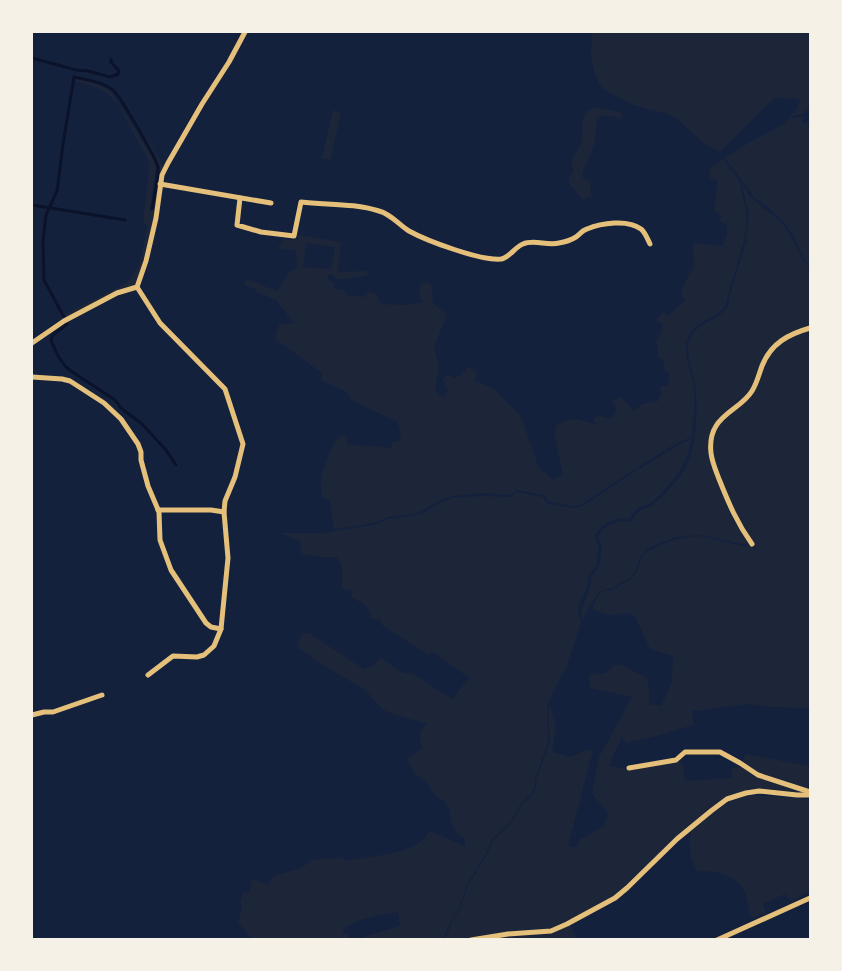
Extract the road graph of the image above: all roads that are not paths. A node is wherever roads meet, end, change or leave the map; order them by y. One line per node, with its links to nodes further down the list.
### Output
1 (245, 32): 2 (street)
2 (160, 184): 3 (street); 6 (street)
3 (240, 198): 4 (street); 5 (street)
4 (271, 203)
5 (650, 244)
6 (137, 287): 8 (street); 11 (street)
7 (810, 328): 12 (street)
8 (32, 343)
9 (32, 377): 10 (street)
10 (158, 510): 11 (street); 13 (street)
11 (224, 512): 13 (street)
12 (752, 544)
13 (221, 629): 14 (street)
14 (148, 675)
15 (102, 695): 16 (street)
16 (32, 715)
17 (629, 768): 18 (street)
18 (810, 793): 20 (street)
19 (810, 898): 21 (street)
20 (471, 939)
21 (717, 939)

